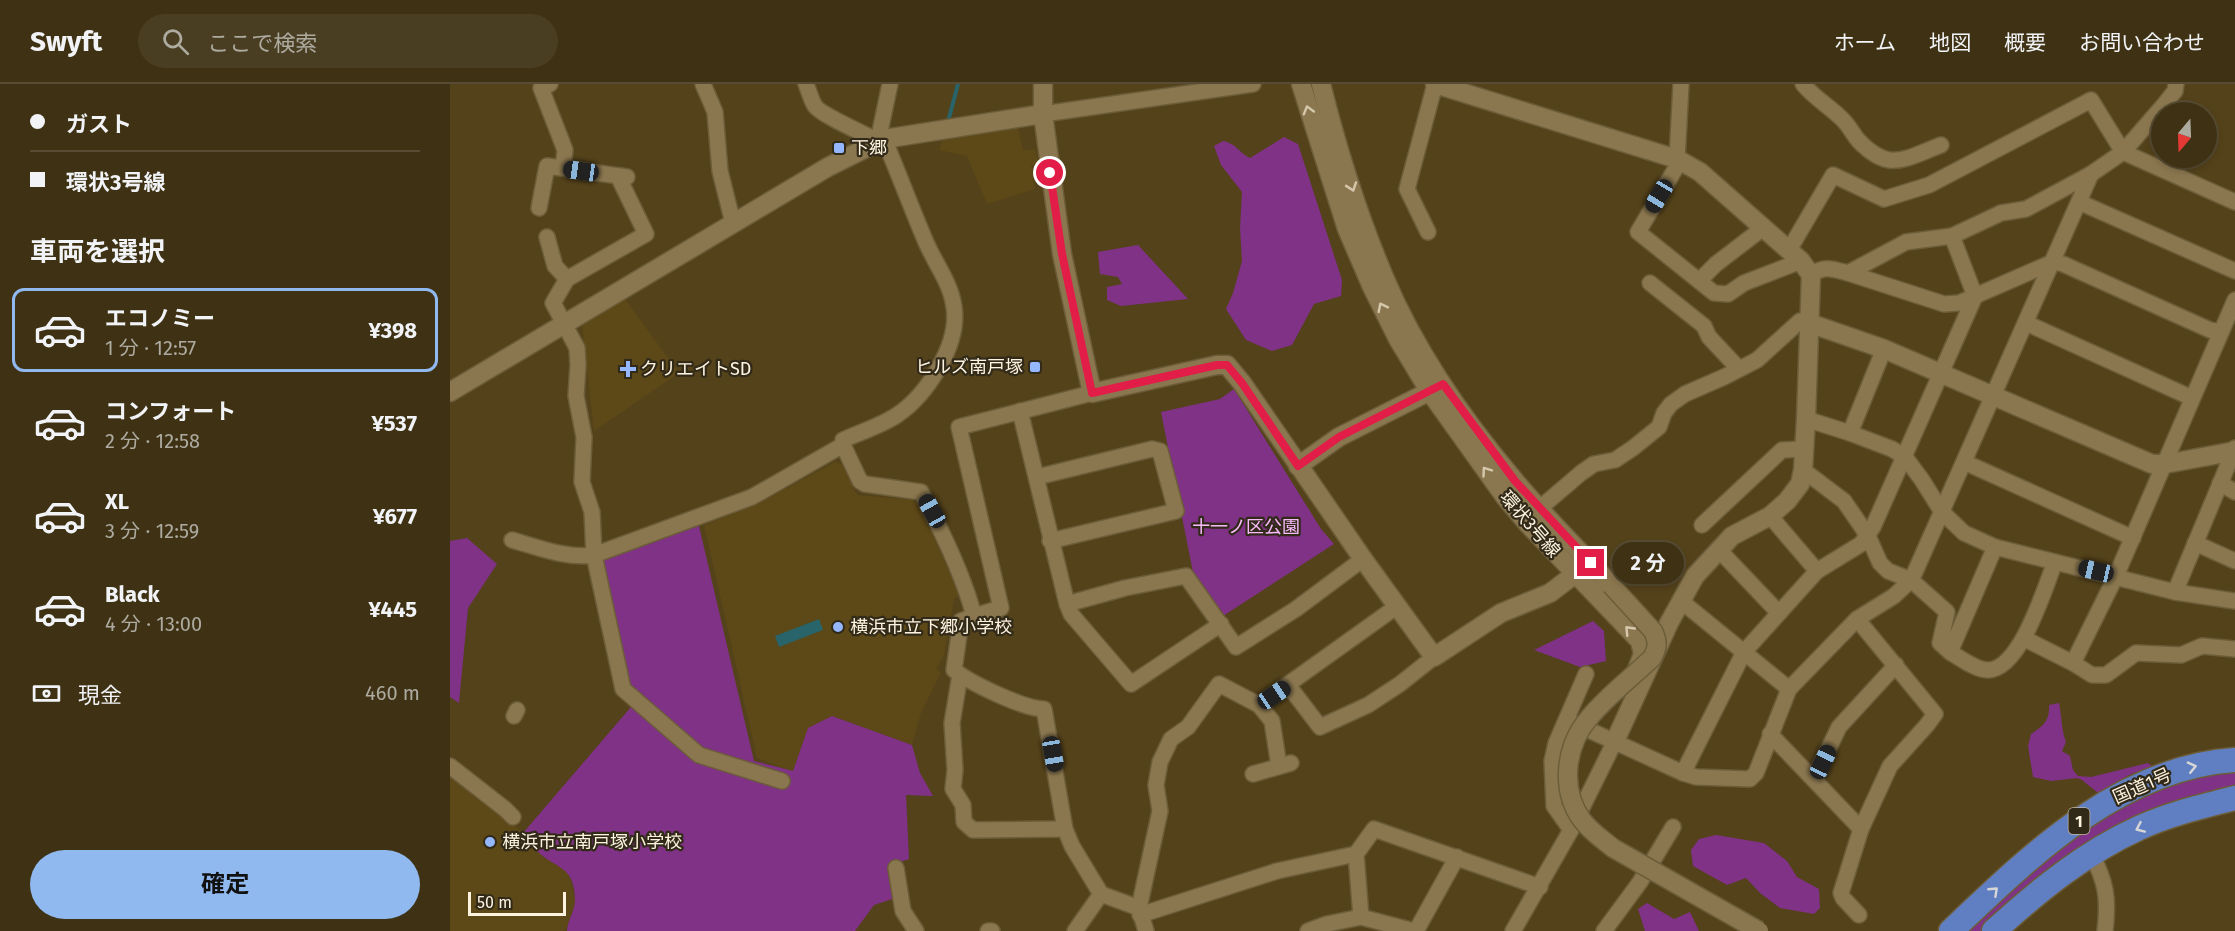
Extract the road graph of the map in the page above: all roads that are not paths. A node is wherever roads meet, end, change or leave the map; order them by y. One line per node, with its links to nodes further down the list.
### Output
1 (550, 84): 20 (street)
2 (703, 84): 25 (street)
3 (806, 84): 16 (street)
4 (890, 84): 16 (street)
5 (1043, 84): 14 (street)
6 (1253, 84): 13 (street)
7 (1301, 84): 15 (street, 環状3号線, one-way to 7)
8 (1321, 84): 15 (street, 環状3号線)
9 (1435, 84): 19 (street); 27 (street)
10 (1681, 84): 19 (street)
11 (1803, 84): 17 (street)
12 (2176, 84): 18 (street)
13 (1191, 89): 14 (street)
14 (1042, 114): 16 (street); 48 (street)
15 (1324, 134): 46 (street, 環状3号線)
16 (881, 140): 25 (street); 54 (street)
17 (1941, 145)
18 (2123, 152): 21 (street); 23 (street); 30 (street)
19 (1679, 160): 26 (street); 35 (street)
20 (563, 168): 24 (street); 34 (street)
21 (2091, 174): 22 (street); 28 (street)
22 (2079, 202): 31 (street); 32 (street)
23 (2235, 202)
24 (538, 207)
25 (732, 223): 41 (street)
26 (1763, 228): 30 (street); 35 (street)
27 (1428, 232)
28 (1952, 236): 33 (street); 37 (street)
29 (547, 237): 34 (street)
30 (1800, 262): 33 (street); 35 (street); 39 (street)
31 (2053, 262): 37 (street); 40 (street); 42 (street)
32 (2235, 271)
33 (1848, 273): 37 (street)
34 (567, 279): 41 (street)
35 (1699, 281)
36 (1650, 283): 44 (street)
37 (1975, 296): 45 (street)
38 (2235, 300): 42 (street)
39 (1809, 323): 43 (street); 44 (street); 52 (street)
40 (2026, 323): 49 (street); 50 (street)
41 (565, 324): 47 (street); 76 (street)
42 (2221, 332): 50 (street)
43 (1884, 350): 45 (street); 53 (street)
44 (1739, 369): 65 (street)
45 (1942, 374): 49 (street); 57 (street)
46 (1437, 388): 60 (street); 65 (street, 環状3号線); 81 (street, 環状3号線, one-way to 46)
47 (450, 390)
48 (1092, 393): 51 (street); 60 (street)
49 (1995, 395): 58 (street); 59 (street)
50 (2192, 398): 59 (street)
51 (1020, 411): 62 (street); 90 (street)
52 (1806, 419): 53 (street); 55 (street)
53 (1850, 433): 57 (street)
54 (843, 445): 76 (street); 90 (street)
55 (1804, 449): 61 (street); 68 (street)
56 (2234, 450): 59 (street); 63 (street)
57 (1905, 457): 66 (street); 69 (street)
58 (1965, 462): 66 (street); 70 (street)
59 (2165, 464): 70 (street)
60 (1298, 466): 77 (street)
61 (1803, 470): 67 (street); 69 (street)
62 (1037, 477): 72 (street); 72 (street)
63 (2220, 483): 64 (street); 73 (street)
64 (2235, 492)
65 (1540, 508): 101 (street, 環状3号線, bridge)
66 (1942, 512): 74 (street); 83 (street)
67 (1770, 516): 75 (street); 80 (street)
68 (1702, 525)
69 (1868, 536): 80 (street); 83 (street)
70 (2133, 538): 82 (street)
71 (512, 540): 76 (street)
72 (1050, 541): 87 (street)
73 (2195, 543): 78 (street); 84 (street)
74 (1995, 547): 79 (street); 96 (street)
75 (1719, 550): 85 (street); 89 (street)
76 (594, 555): 114 (street)
77 (1363, 559): 88 (street); 92 (street)
78 (2235, 561)
79 (2055, 562): 82 (street); 93 (street)
80 (1816, 571): 89 (street)
81 (1575, 574): 97 (street); 101 (street, 環状3号線, one-way to 81)
82 (2116, 576): 84 (street); 98 (street)
83 (1911, 580): 91 (street); 96 (street)
84 (2175, 592): 86 (street)
85 (1681, 601): 95 (street); 108 (street)
86 (2235, 601)
87 (1067, 604): 92 (street); 92 (street)
88 (1396, 607): 97 (street); 103 (street)
89 (1779, 613): 95 (street)
90 (974, 616): 102 (street)
91 (1857, 619): 99 (street); 104 (street)
92 (1221, 624)
93 (2025, 639): 96 (street); 98 (street)
94 (2235, 649): 98 (street)
95 (1744, 652): 104 (street); 111 (street)
96 (1950, 652)
97 (1434, 657): 103 (street)
98 (2073, 663)
99 (1896, 665): 113 (street); 119 (street)
100 (1586, 674): 106 (street)
101 (1635, 674): 139 (street, bridge)
102 (960, 675): 118 (street); 118 (street)
103 (1288, 685): 105 (street)
104 (1789, 689): 107 (street)
105 (1258, 705): 112 (street); 127 (street)
106 (1567, 720): 108 (street); 120 (street)
107 (1770, 734): 111 (street); 113 (street)
108 (1614, 741): 111 (street); 120 (street)
109 (2235, 760): 130 (highway, 国道1号 / 1, one-way to 109)
110 (450, 766): 116 (street)
111 (1683, 773)
112 (1253, 774)
113 (1814, 779): 119 (street)
114 (782, 781)
115 (2235, 798): 121 (highway, 国道1号 / 1, one-way to 121)
116 (513, 817)
117 (1673, 827): 138 (street)
118 (1065, 829): 126 (street)
119 (1861, 829): 128 (street)
120 (1571, 830): 125 (street)
121 (2091, 853): 131 (highway, 国道1号 / 1); 141 (street)
122 (1356, 854): 123 (street); 127 (street); 129 (street)
123 (1457, 857): 125 (street); 136 (street)
124 (896, 868): 132 (street)
125 (1540, 887): 137 (street)
126 (1101, 894): 127 (street); 133 (street)
127 (1139, 912): 134 (street)
128 (1859, 915)
129 (1361, 917): 135 (street); 136 (street)
130 (1958, 924): 140 (street)
131 (1996, 930)
132 (916, 931)
133 (1075, 931)
134 (1146, 931)
135 (1308, 931)
136 (1415, 931)
137 (1513, 931)
138 (1604, 931)
139 (1759, 931)
140 (1936, 931)
141 (2105, 931)

